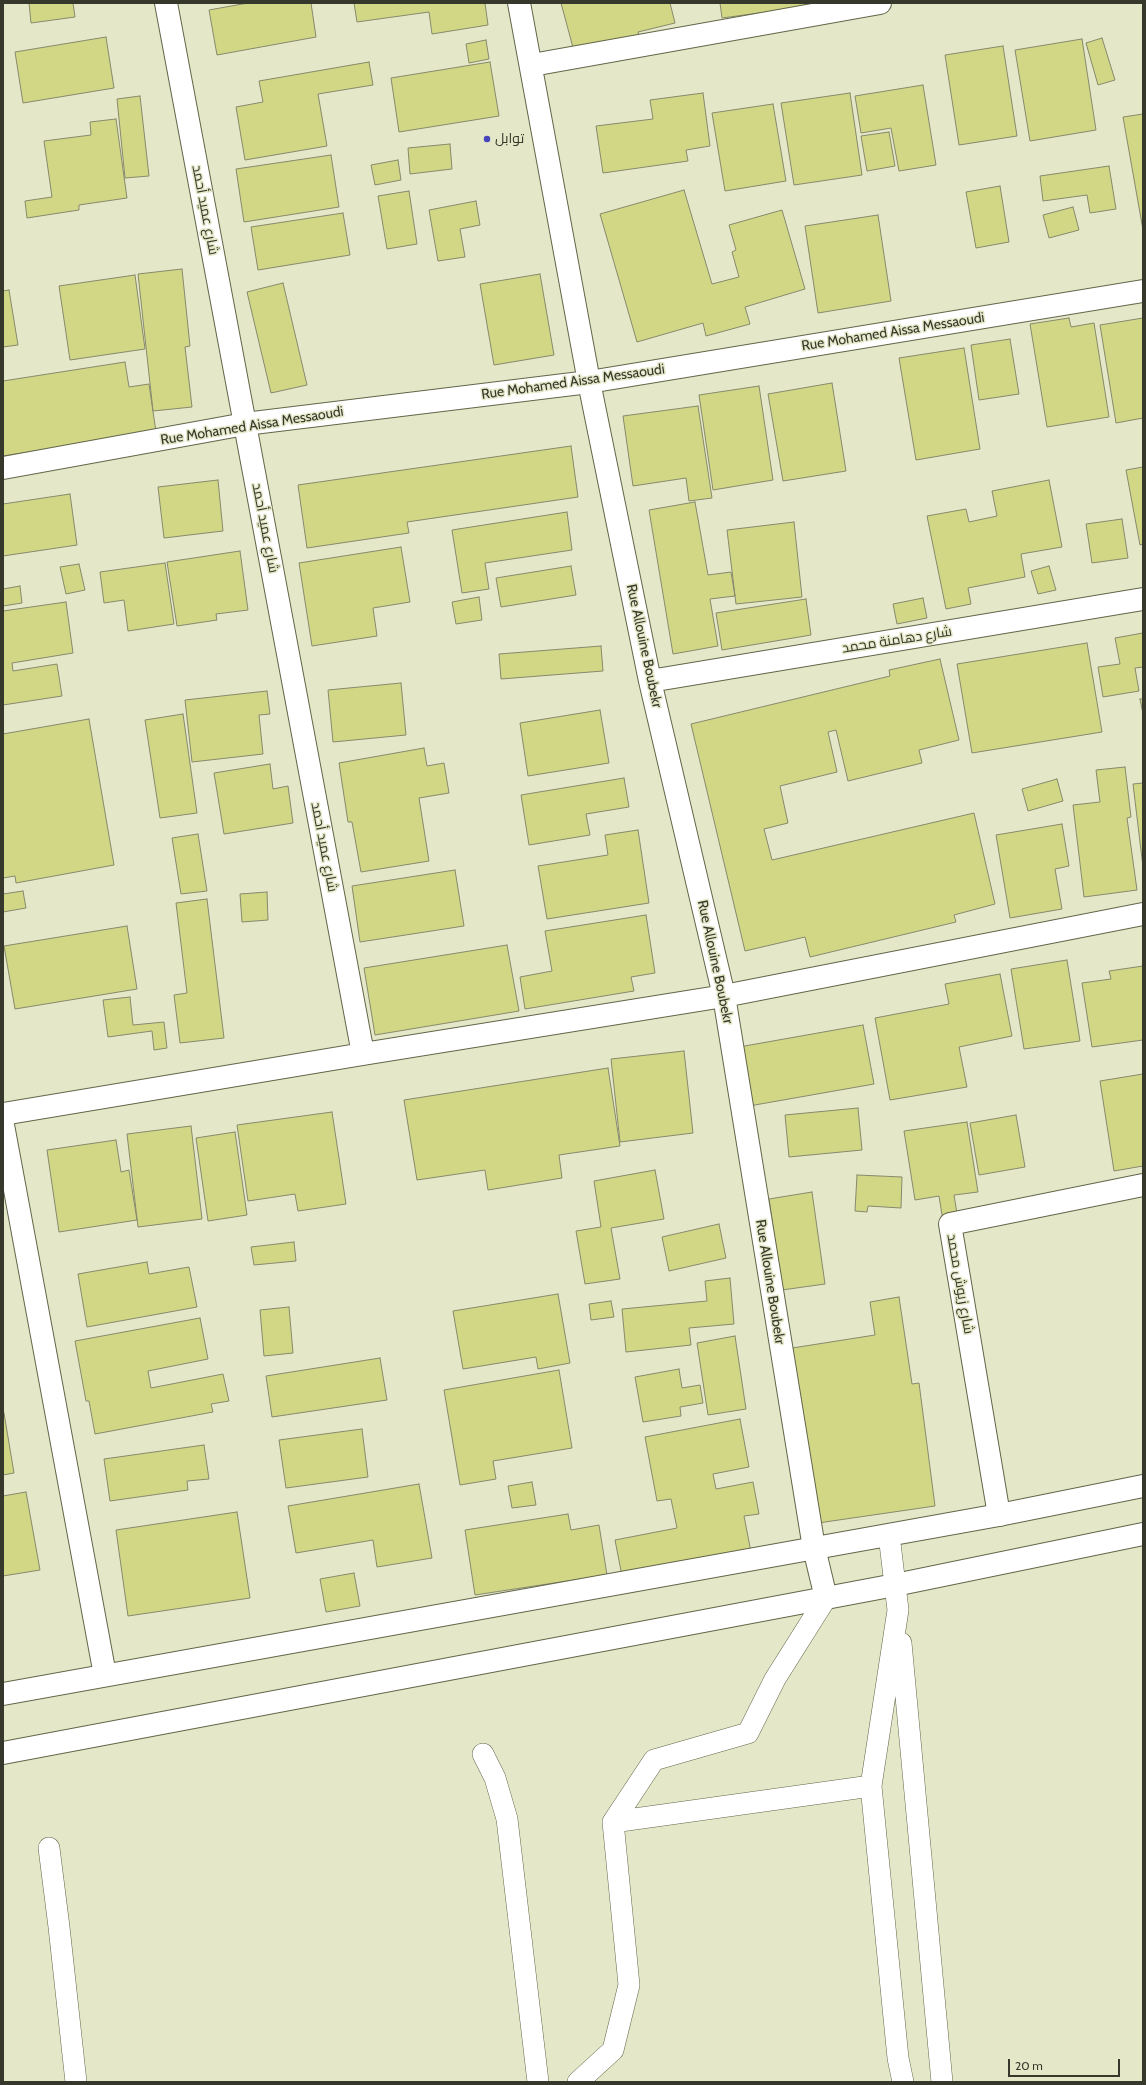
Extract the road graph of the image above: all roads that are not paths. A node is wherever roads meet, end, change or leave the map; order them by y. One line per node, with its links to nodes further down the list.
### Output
1 (166, 3): 7 (street, شارع عميد أحمد)
2 (519, 3): 4 (street, Rue Allouine Boubekr)
3 (880, 3): 4 (street)
4 (532, 65): 6 (street, Rue Allouine Boubekr)
5 (1143, 291): 6 (street, Rue Mohamed Aissa Messaoudi)
6 (589, 382): 7 (street, Rue Mohamed Aissa Messaoudi); 10 (street, Rue Allouine Boubekr)
7 (245, 424): 8 (street, Rue Mohamed Aissa Messaoudi); 13 (street, شارع عميد أحمد)
8 (3, 468)
9 (1143, 599): 10 (street, شارع دهامنة محمد)
10 (650, 681): 12 (street, Rue Allouine Boubekr)
11 (1143, 914): 12 (street)
12 (724, 996): 13 (street); 21 (street, Rue Allouine Boubekr)
13 (362, 1054): 14 (street)
14 (3, 1114)
15 (3, 1126): 25 (street)
16 (1143, 1185): 18 (street, شارع زيوش محمد)
17 (1143, 1486): 18 (street)
18 (999, 1515): 20 (street)
19 (1143, 1534): 22 (street)
20 (889, 1535): 21 (street); 22 (lane)
21 (814, 1548): 23 (street, Rue Allouine Boubekr); 25 (street)
22 (895, 1585): 23 (street); 24 (lane)
23 (826, 1598): 27 (street); 30 (lane)
24 (898, 1610): 29 (lane); 36 (lane)
25 (104, 1675): 26 (street)
26 (3, 1694)
27 (3, 1753)
28 (483, 1754): 33 (lane)
29 (872, 1786): 30 (lane); 35 (lane)
30 (613, 1822): 34 (lane)
31 (49, 1848): 32 (lane)
32 (76, 2082)
33 (538, 2082)
34 (578, 2082)
35 (903, 2082)
36 (942, 2082)

